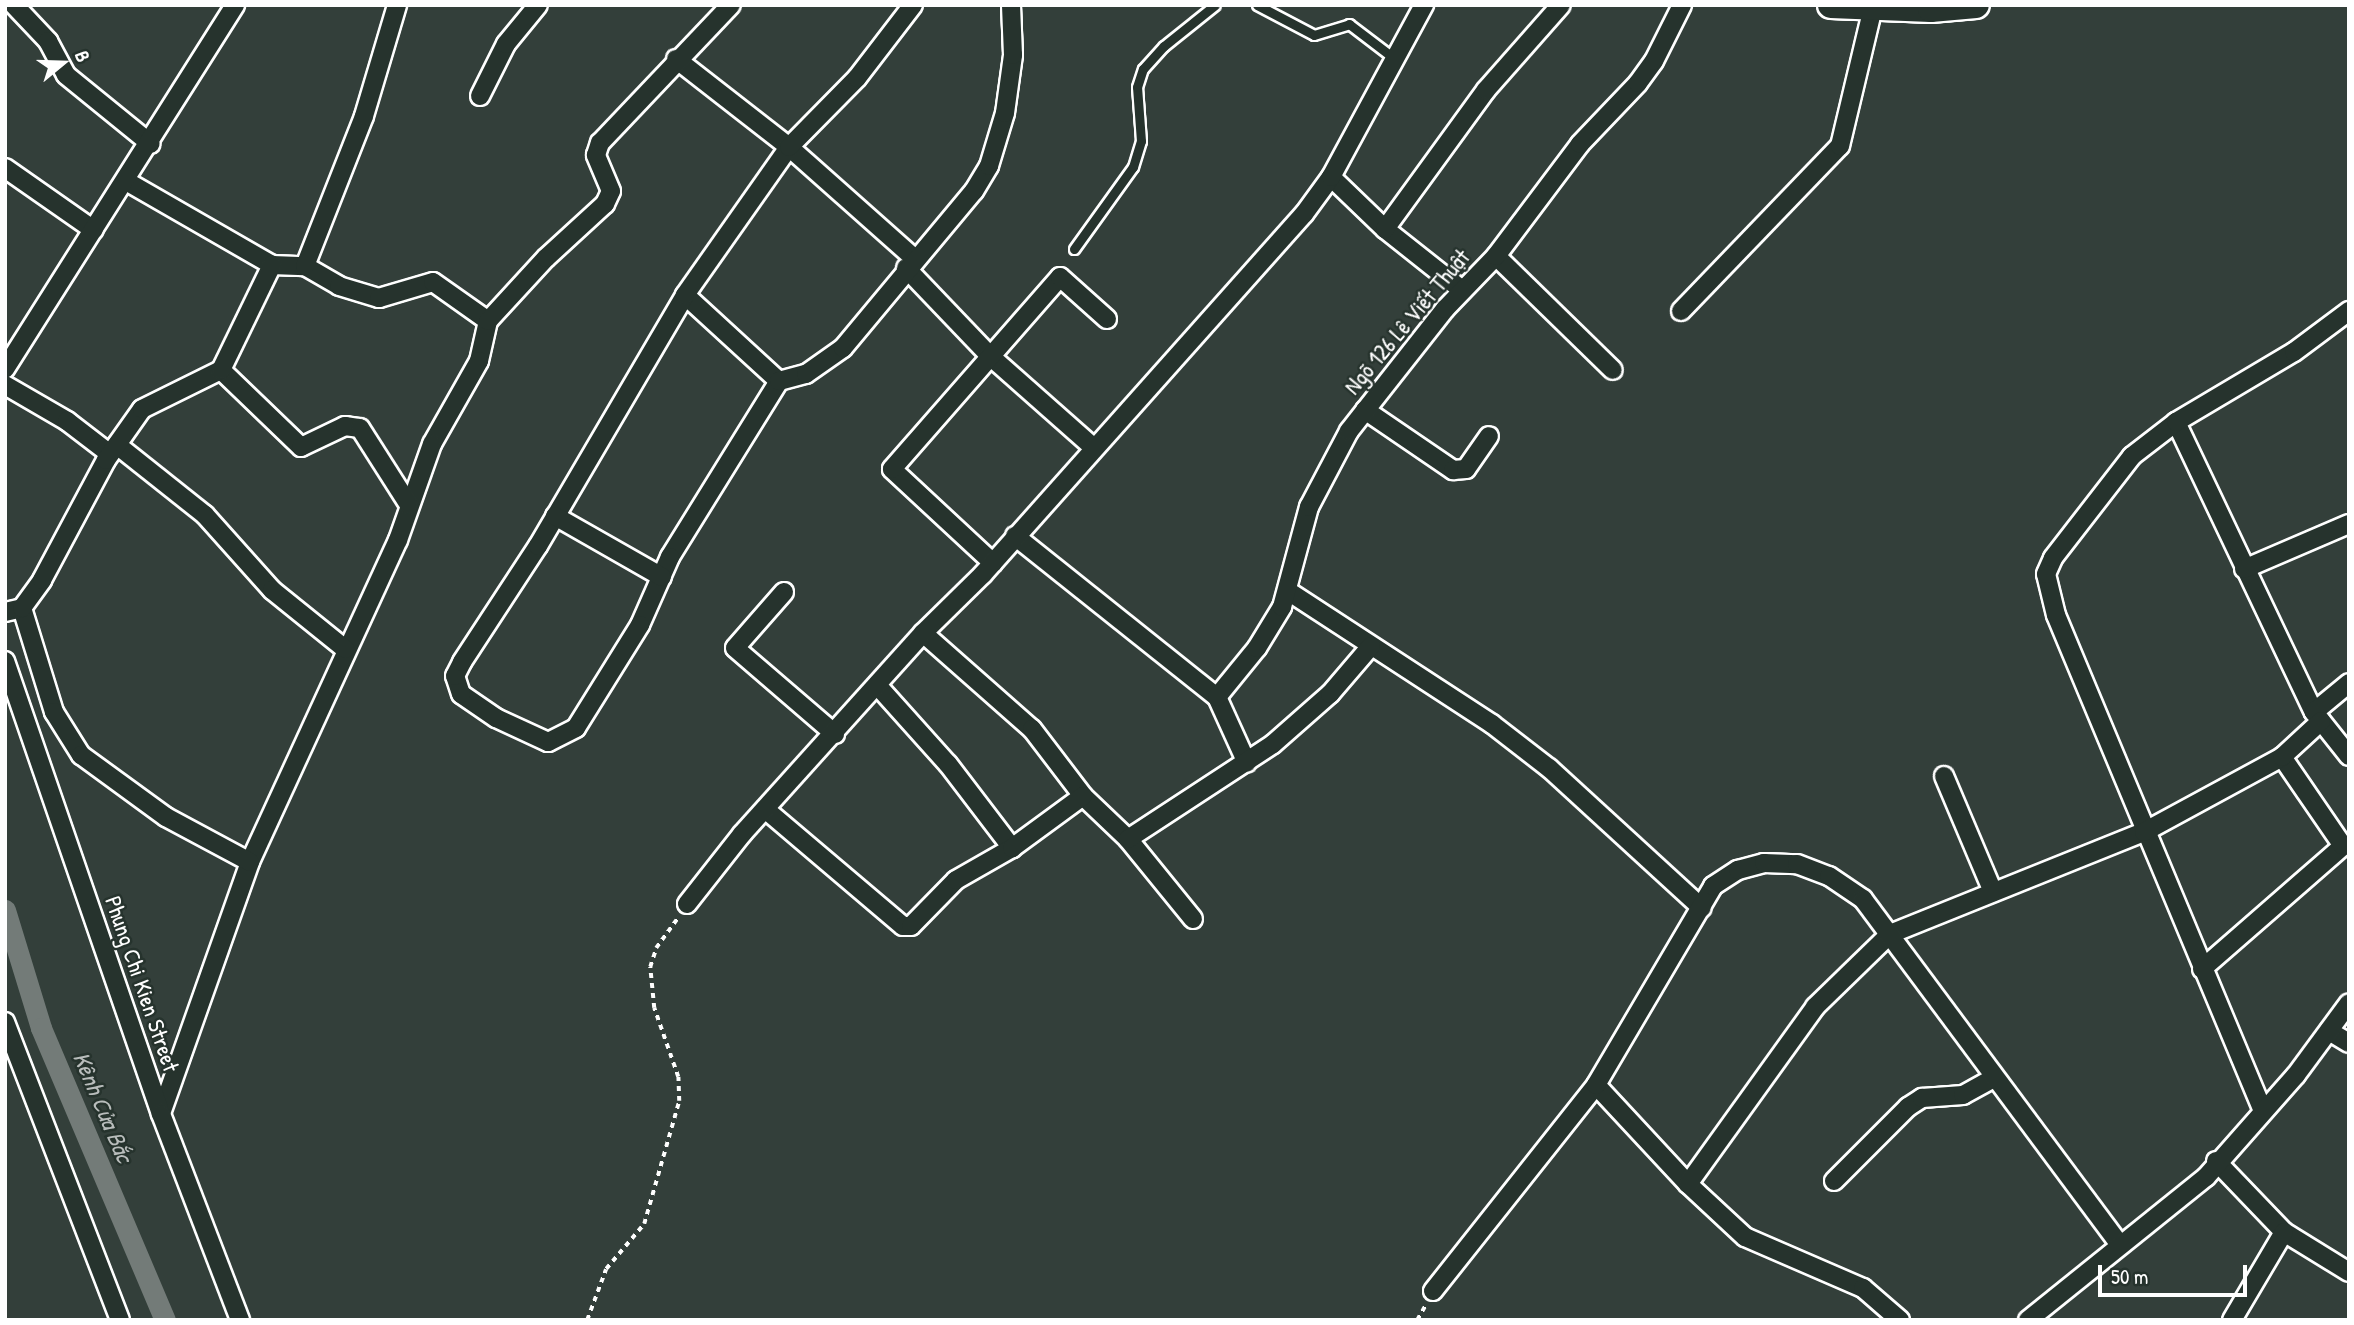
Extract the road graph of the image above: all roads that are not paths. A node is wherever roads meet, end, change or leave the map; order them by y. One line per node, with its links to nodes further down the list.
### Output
1 (14, 5): 19 (street)
2 (235, 5): 19 (street)
3 (397, 5): 30 (street)
4 (538, 5): 18 (street)
5 (731, 5): 16 (street)
6 (913, 5): 20 (street)
7 (1012, 5): 28 (street)
8 (1214, 5): 26 (lane)
9 (1257, 5): 17 (lane)
10 (1424, 5): 17 (street)
11 (1561, 5): 24 (street)
12 (1682, 5): 27 (street, Ngõ 126 Lê Viết Thuật)
13 (1831, 5): 15 (main road)
14 (1976, 5): 15 (main road)
15 (1873, 8): 33 (street)
16 (676, 58): 20 (street); 36 (street)
17 (1395, 59): 22 (street)
18 (480, 96)
19 (151, 144): 23 (street)
20 (789, 147): 28 (street); 32 (street)
21 (5, 168): 25 (street)
22 (1331, 177): 24 (street); 46 (street)
23 (126, 181): 25 (street); 29 (street)
24 (1385, 229): 31 (street)
25 (93, 230): 38 (street)
26 (1074, 249)
27 (1496, 256): 31 (street, Ngõ 126 Lê Viết Thuật); 40 (street)
28 (910, 263): 37 (street); 41 (street)
29 (272, 265): 30 (street); 39 (street)
30 (305, 266): 36 (street)
31 (1462, 290): 43 (street, Ngõ 126 Lê Viết Thuật)
32 (684, 295): 41 (street); 49 (street)
33 (1681, 311)
34 (2349, 311): 44 (street)
35 (1107, 319): 37 (street)
36 (488, 321): 48 (street)
37 (990, 356): 46 (street); 52 (street)
38 (5, 369)
39 (221, 370): 47 (street); 48 (street)
40 (1613, 370)
41 (779, 381): 54 (street)
42 (5, 385): 47 (street)
43 (1365, 410): 45 (street); 55 (street, Ngõ 126 Lê Viết Thuật)
44 (2176, 422): 53 (street); 73 (street)
45 (1489, 436)
46 (1094, 448): 51 (street)
47 (113, 449): 57 (street); 60 (street)
48 (409, 505): 60 (street)
49 (555, 516): 54 (street); 54 (street)
50 (2349, 524): 53 (street)
51 (1015, 536): 52 (street); 64 (street)
52 (993, 563): 58 (street)
53 (2244, 569): 65 (street)
54 (663, 577)
55 (1288, 591): 59 (street); 64 (street, Ngõ 126 Lê Viết Thuật)
56 (784, 592): 66 (street)
57 (13, 610): 76 (street)
58 (923, 633): 63 (street); 71 (street)
59 (1371, 646): 69 (street); 79 (street)
60 (345, 649): 76 (street)
61 (5, 661): 90 (street, Phung Chi Kien Street)
62 (2349, 683): 65 (street)
63 (877, 685): 66 (street); 75 (street)
64 (1217, 697): 69 (street)
65 (2317, 716): 67 (street); 68 (street)
66 (835, 734): 72 (street)
67 (2281, 757): 73 (street); 82 (street)
68 (2349, 757)
69 (1247, 763): 74 (street)
70 (1944, 776): 77 (street)
71 (1083, 796): 74 (street); 75 (street)
72 (765, 809): 75 (street); 78 (street)
73 (2144, 832): 77 (street); 82 (street)
74 (1128, 839): 80 (street)
75 (1012, 848)
76 (250, 862): 90 (street)
77 (1993, 892): 81 (street)
78 (687, 904)
79 (1702, 908): 81 (street); 88 (street)
80 (1193, 919)
81 (1890, 934): 87 (street); 93 (street)
82 (2202, 968): 89 (street)
83 (2349, 1003): 85 (street)
84 (5, 1022): 98 (street)
85 (2329, 1031): 86 (street); 89 (street)
86 (2349, 1042)
87 (1994, 1078): 92 (street); 95 (street)
88 (1596, 1085): 93 (street); 97 (street)
89 (2263, 1111): 91 (street)
90 (161, 1114): 99 (street, Phung Chi Kien Street)
91 (2216, 1161): 94 (street); 95 (street)
92 (1834, 1181)
93 (1688, 1184): 100 (street)
94 (2284, 1233): 96 (street); 102 (street)
95 (2120, 1245): 101 (street)
96 (2349, 1272)
97 (1433, 1291)
98 (120, 1320)
99 (240, 1320)
100 (1900, 1320)
101 (2028, 1320)
102 (2232, 1320)

